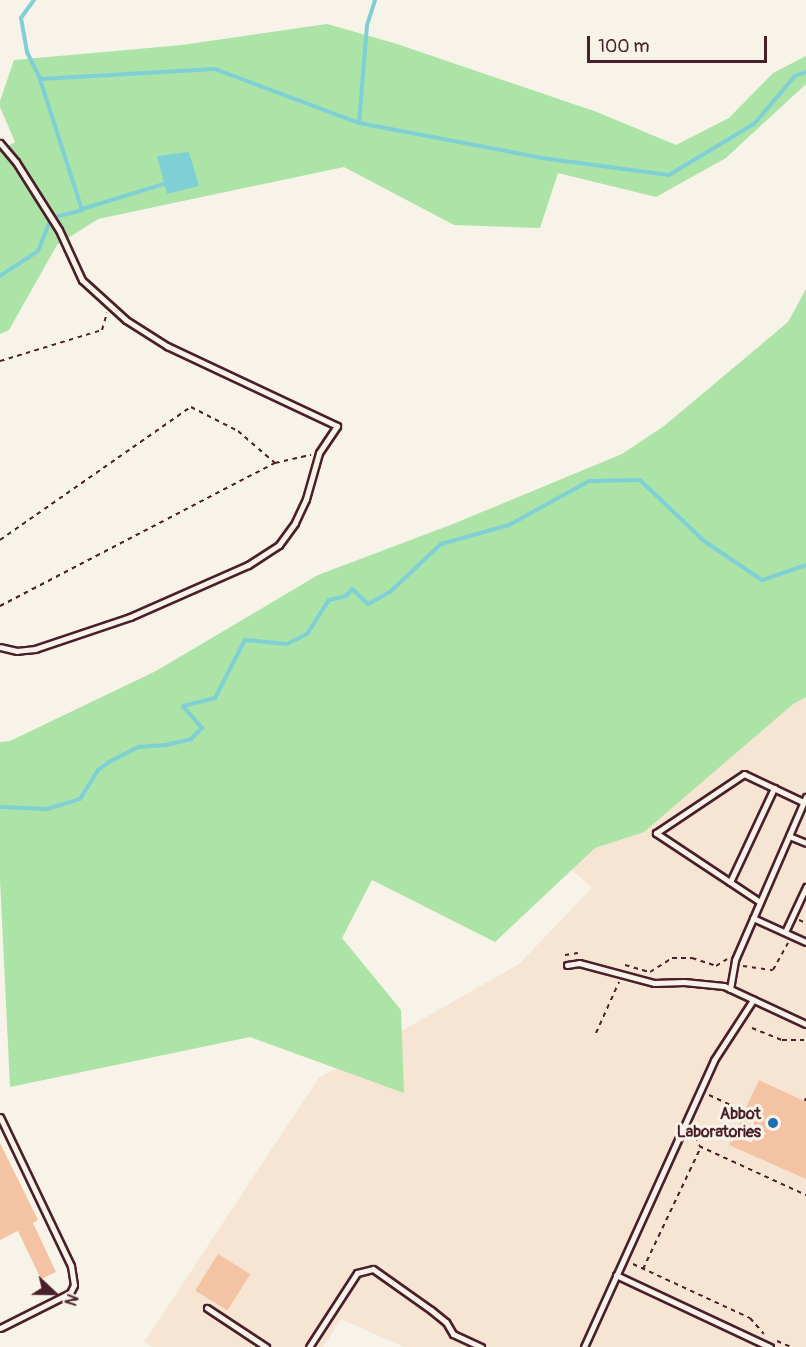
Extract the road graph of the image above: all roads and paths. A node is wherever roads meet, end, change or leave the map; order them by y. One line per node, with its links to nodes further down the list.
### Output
1 (0, 143): 2 (lane)
2 (109, 305): 3 (path); 4 (lane)
3 (0, 361)
4 (319, 453): 5 (path); 8 (lane)
5 (275, 463): 6 (path); 7 (path)
6 (0, 540)
7 (0, 606)
8 (0, 647)
9 (774, 788): 10 (lane); 13 (lane); 13 (lane)
10 (805, 799): 11 (lane)
11 (789, 836): 12 (lane); 15 (lane)
12 (806, 843)
13 (730, 882): 15 (lane)
14 (806, 887): 19 (lane)
15 (760, 902): 16 (lane)
16 (753, 918): 19 (lane); 29 (lane)
17 (799, 920): 18 (path)
18 (806, 923)
19 (785, 933): 20 (lane)
20 (806, 942)
21 (788, 943): 27 (path)
22 (565, 955): 23 (path)
23 (586, 955)
24 (727, 958): 25 (path)
25 (617, 963)
26 (567, 965): 29 (lane)
27 (743, 966)
28 (620, 980): 33 (path)
29 (730, 989): 30 (lane)
30 (753, 1000): 31 (lane); 43 (lane)
31 (806, 1024)
32 (752, 1028): 34 (path)
33 (596, 1032)
34 (806, 1040)
35 (709, 1095): 36 (path)
36 (744, 1111)
37 (0, 1117): 45 (lane)
38 (696, 1136): 39 (path)
39 (701, 1147): 40 (path); 42 (path)
40 (806, 1195)
41 (633, 1264): 42 (path)
42 (643, 1269): 46 (path)
43 (616, 1275): 51 (lane); 52 (lane)
44 (207, 1308): 48 (lane)
45 (0, 1328)
46 (766, 1336)
47 (774, 1339): 53 (path)
48 (266, 1347)
49 (309, 1347): 50 (lane)
50 (481, 1347)
51 (584, 1347)
52 (770, 1347)
53 (791, 1347)

